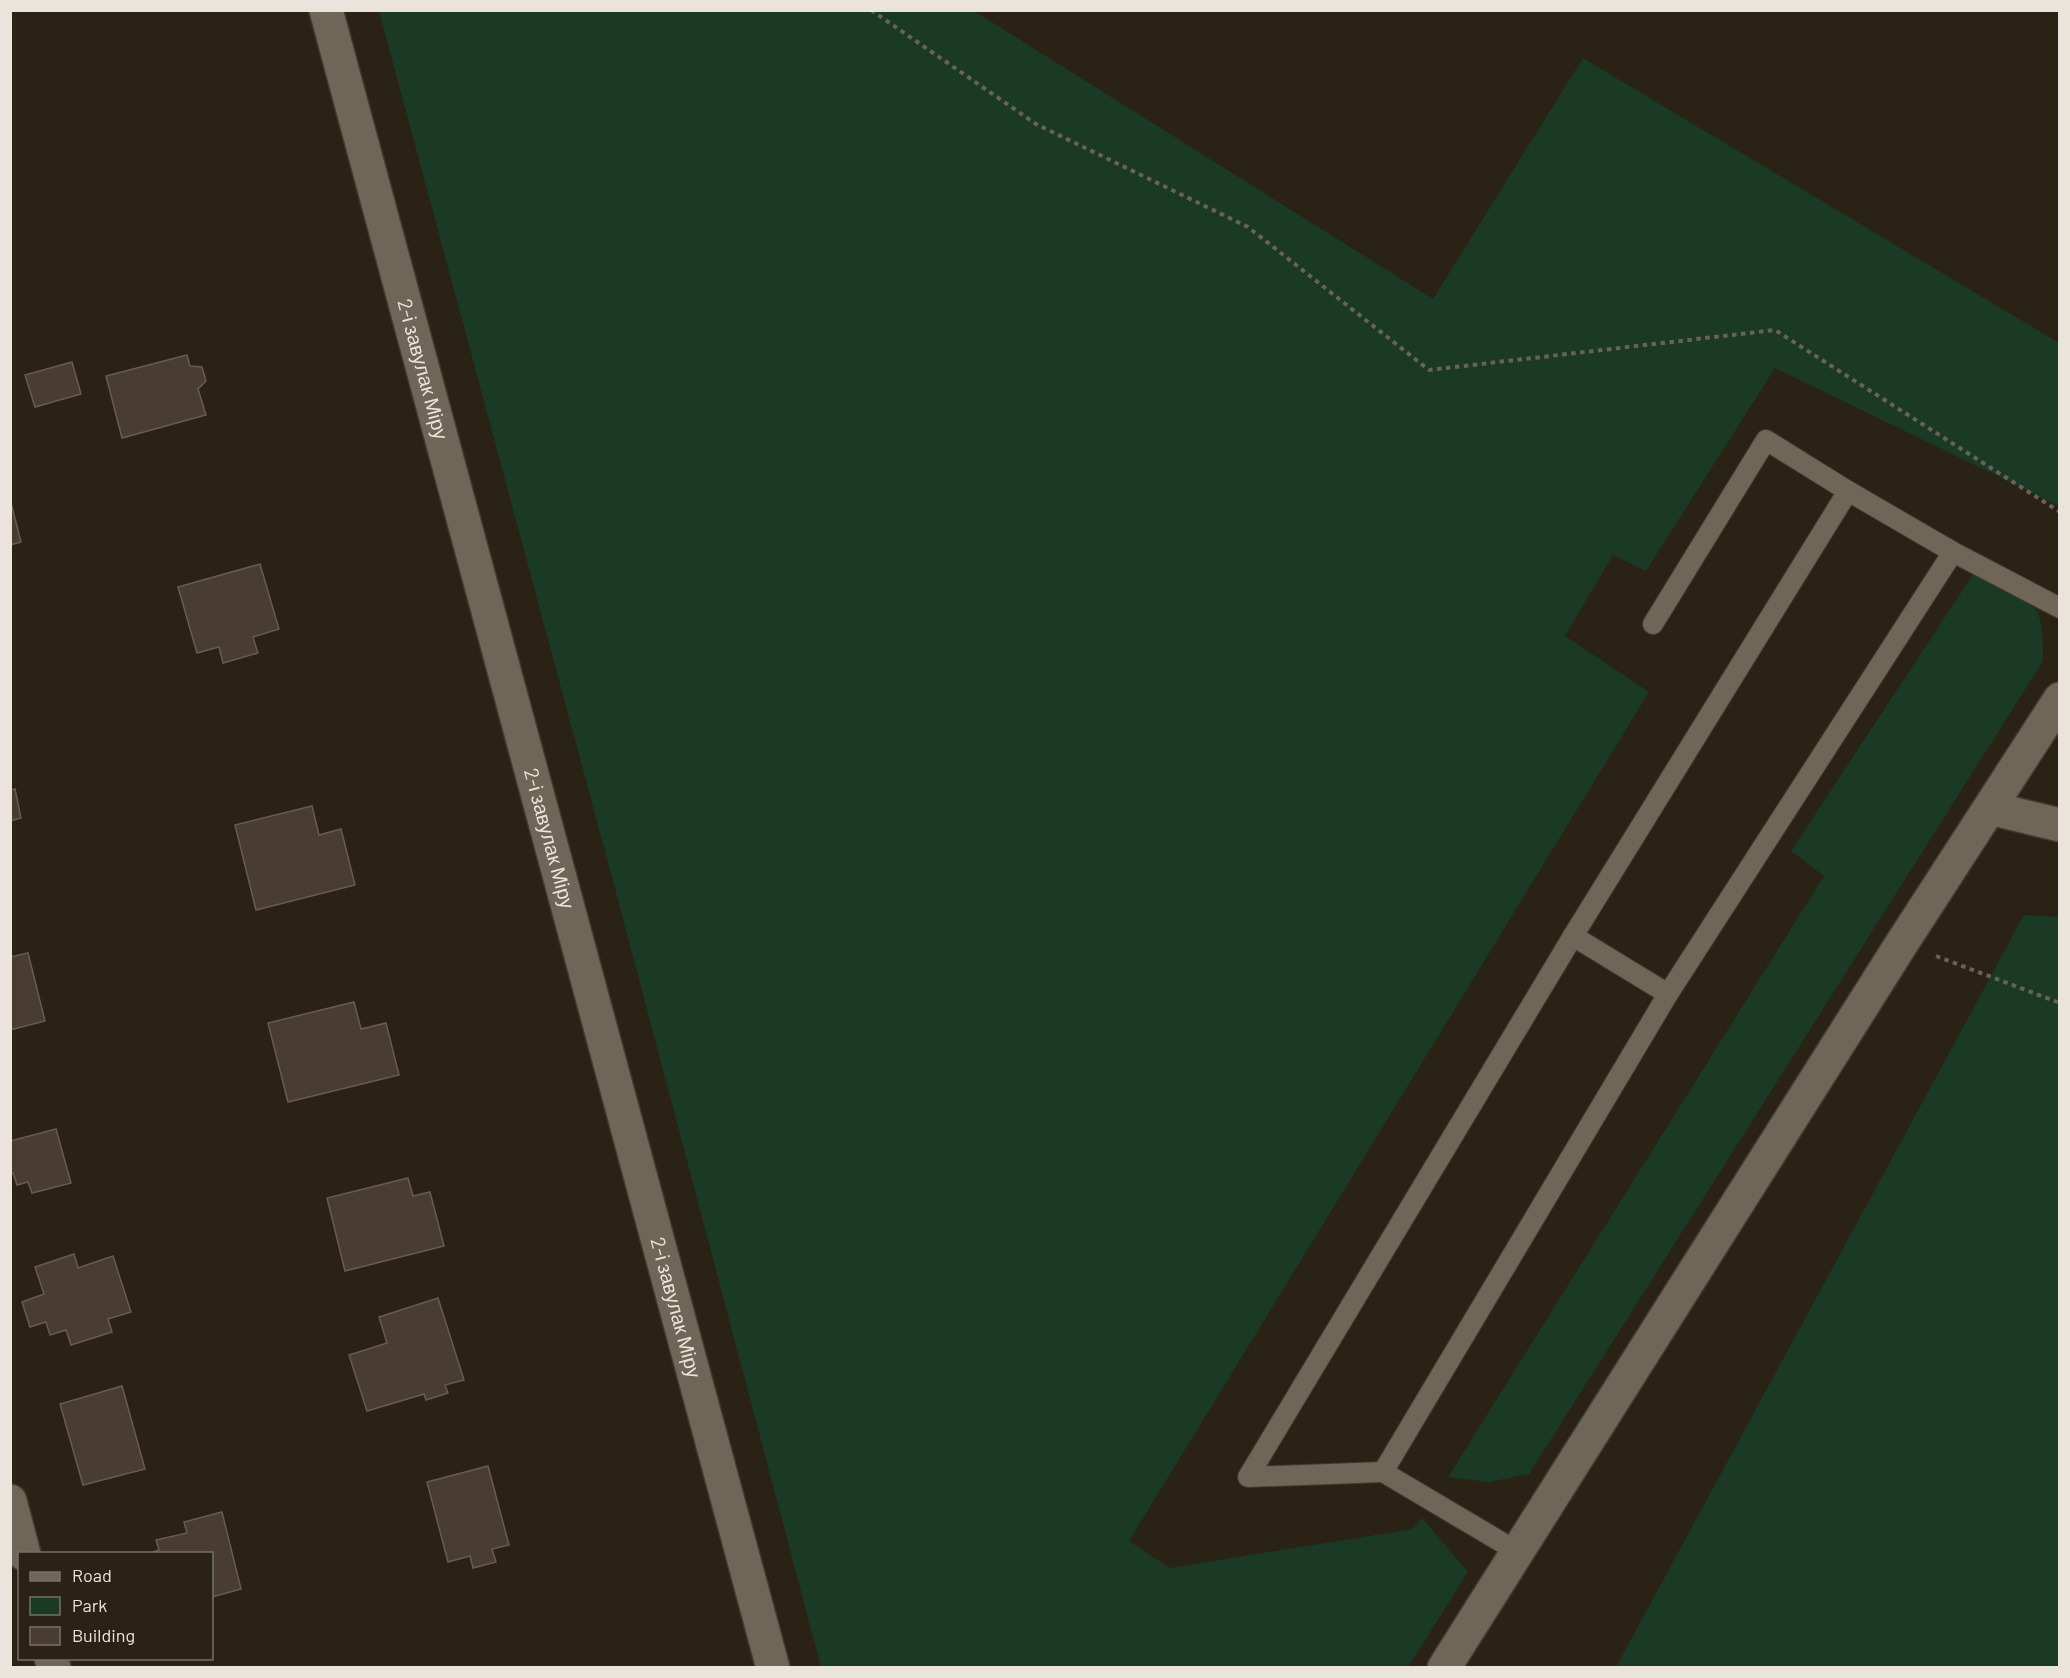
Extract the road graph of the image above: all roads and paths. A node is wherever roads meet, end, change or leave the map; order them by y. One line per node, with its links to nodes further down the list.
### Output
1 (327, 10): 19 (street, 2-і завулак Міру)
2 (871, 10): 4 (path)
3 (1848, 491): 5 (lane); 7 (lane); 11 (lane)
4 (2060, 512)
5 (1953, 552): 6 (lane); 13 (lane)
6 (2060, 608)
7 (1653, 624)
8 (2060, 699): 9 (street)
9 (1990, 808): 10 (street); 12 (street)
10 (2060, 825)
11 (1573, 936): 13 (lane); 15 (lane)
12 (1902, 943): 14 (path); 18 (street)
13 (1668, 994): 15 (lane)
14 (2060, 1003)
15 (1383, 1472): 18 (lane)
16 (10, 1502): 17 (street)
17 (23, 1552)
18 (1518, 1552): 20 (street)
19 (773, 1668)
20 (1444, 1668)

